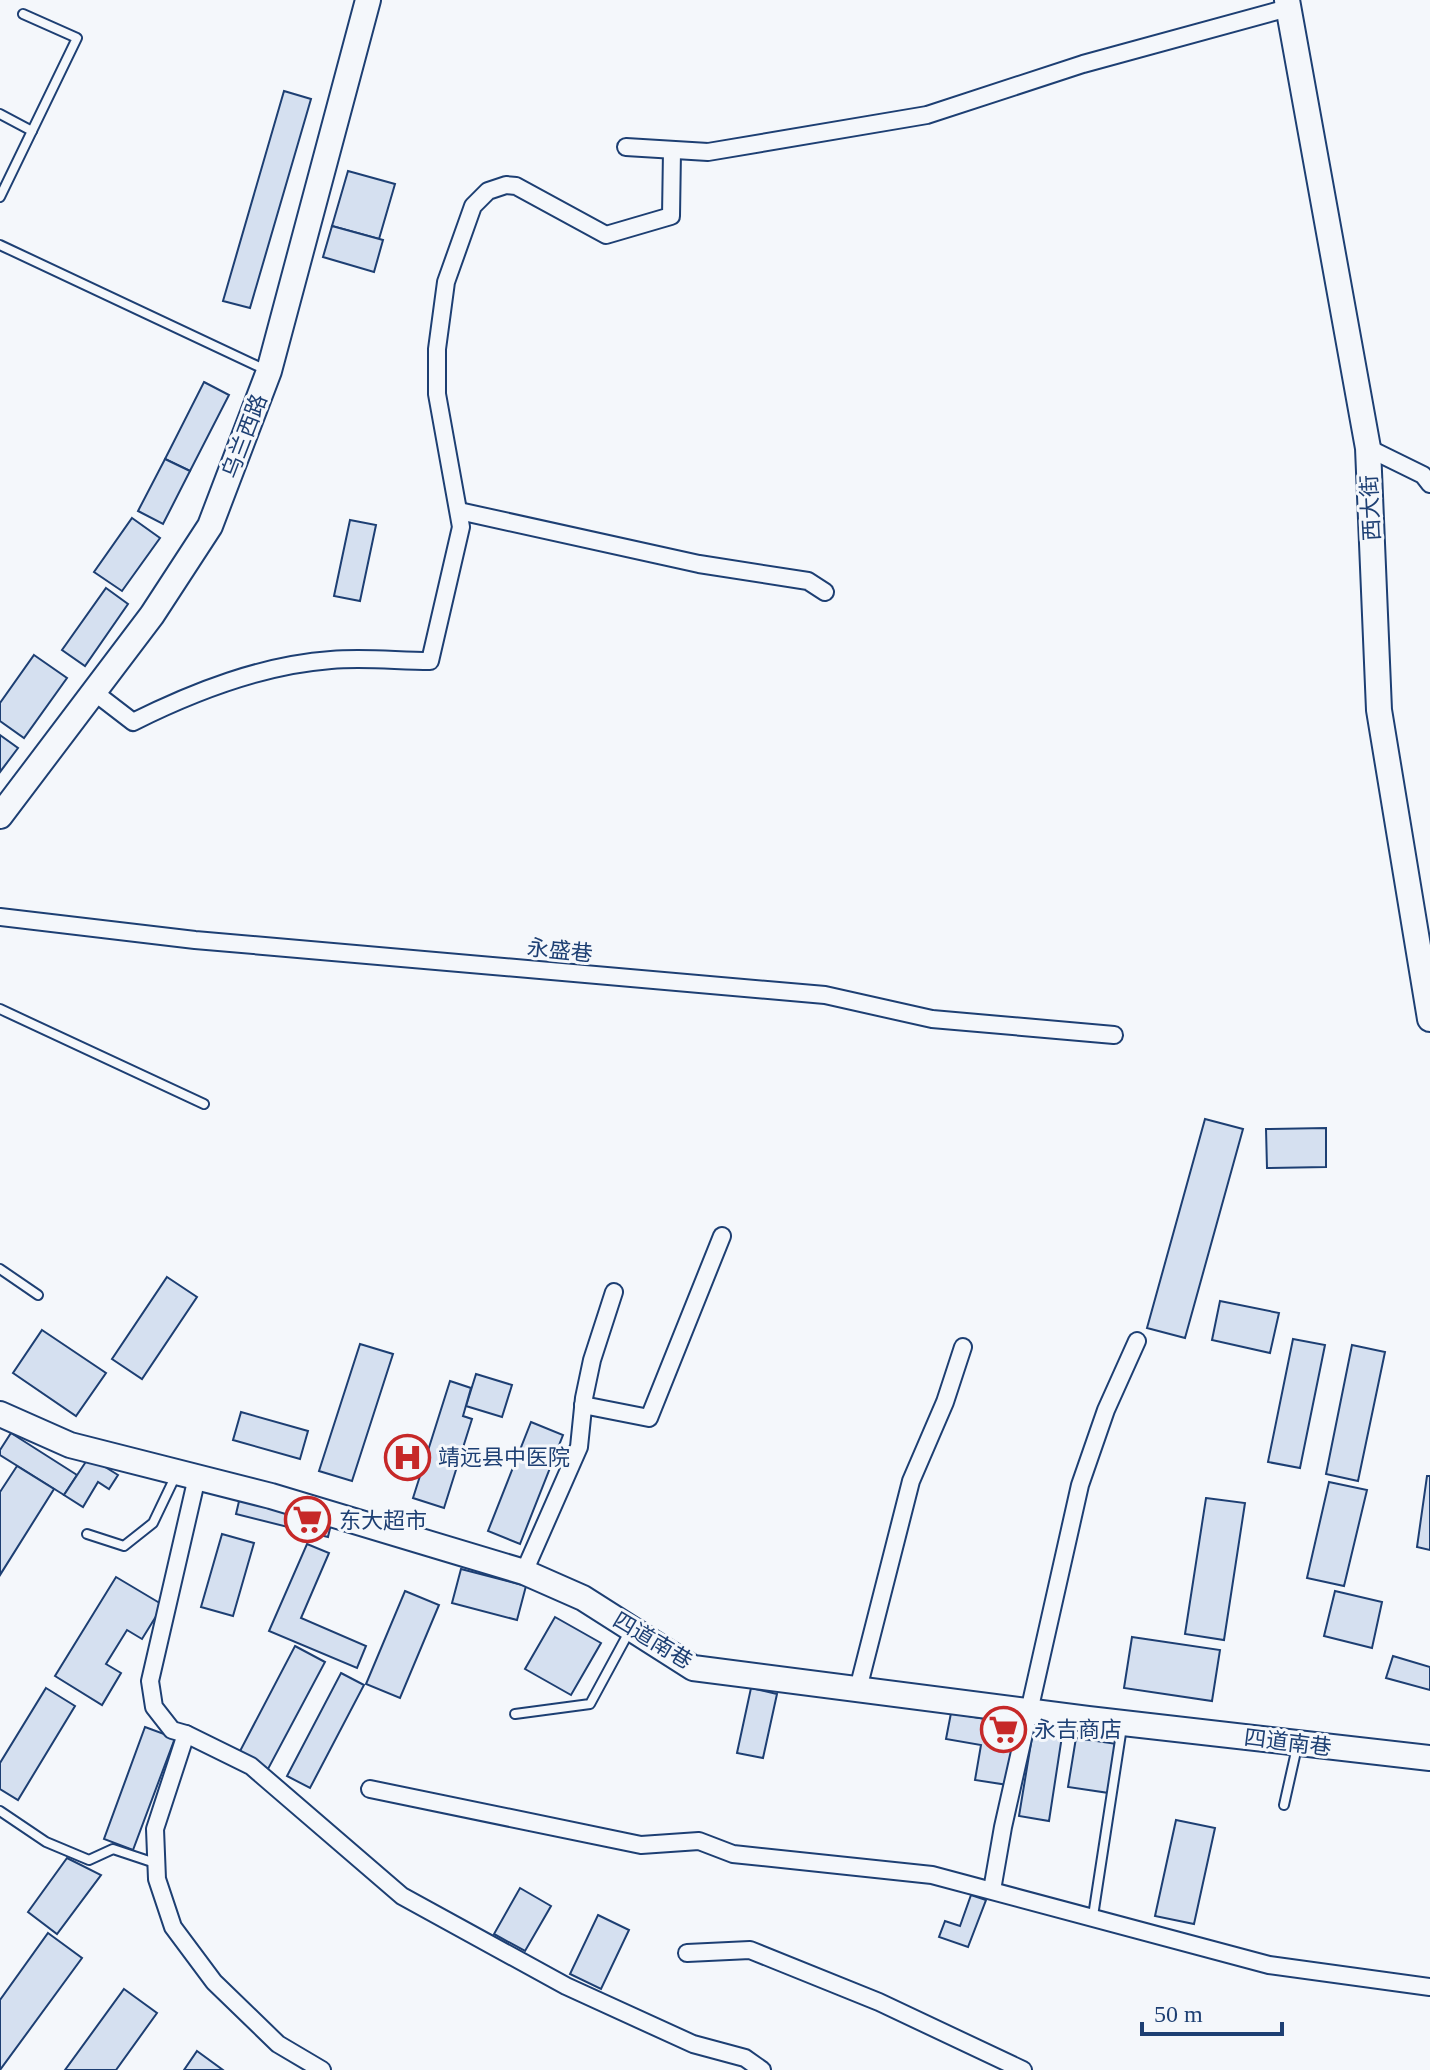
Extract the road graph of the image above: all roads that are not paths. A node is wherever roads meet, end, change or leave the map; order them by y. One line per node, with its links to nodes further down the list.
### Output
1 (368, 0): 10 (main road, 乌兰西路)
2 (1287, 4): 7 (street); 11 (main road, 西大街)
3 (23, 14): 5 (lane)
4 (0, 114): 5 (lane)
5 (32, 131): 8 (lane)
6 (626, 147): 7 (street)
7 (672, 151): 13 (street)
8 (0, 197)
9 (0, 245): 10 (lane)
10 (269, 371): 15 (main road, 乌兰西路)
11 (1368, 448): 12 (street); 19 (main road, 西大街)
12 (1430, 484)
13 (459, 511): 14 (street); 15 (street)
14 (825, 592)
15 (94, 692): 16 (main road, 乌兰西路)
16 (0, 816)
17 (0, 917): 20 (street, 永盛巷)
18 (0, 1009): 21 (lane)
19 (1430, 1019)
20 (1114, 1035)
21 (204, 1104)
22 (722, 1236): 28 (street)
23 (0, 1269): 25 (lane)
24 (614, 1292): 28 (street)
25 (38, 1295)
26 (1137, 1341): 35 (street)
27 (963, 1347): 34 (street)
28 (583, 1405): 32 (street)
29 (0, 1414): 30 (main road, 四道南巷)
30 (187, 1475): 31 (lane); 32 (main road, 四道南巷); 38 (street)
31 (87, 1534)
32 (524, 1572): 33 (main road, 四道南巷)
33 (631, 1627): 34 (main road, 四道南巷); 36 (lane)
34 (858, 1689): 35 (main road, 四道南巷)
35 (1031, 1711): 37 (main road, 四道南巷); 45 (street)
36 (515, 1714)
37 (1123, 1723): 39 (main road, 四道南巷); 46 (lane)
38 (186, 1734): 44 (street); 50 (street)
39 (1298, 1743): 40 (main road, 四道南巷); 42 (lane)
40 (1430, 1758)
41 (370, 1789): 45 (street)
42 (1284, 1805)
43 (0, 1811): 44 (lane)
44 (155, 1863): 49 (street)
45 (992, 1890): 46 (street)
46 (1093, 1916): 48 (street)
47 (687, 1953): 51 (street)
48 (1430, 1987)
49 (322, 2070)
50 (762, 2070)
51 (1023, 2070)

